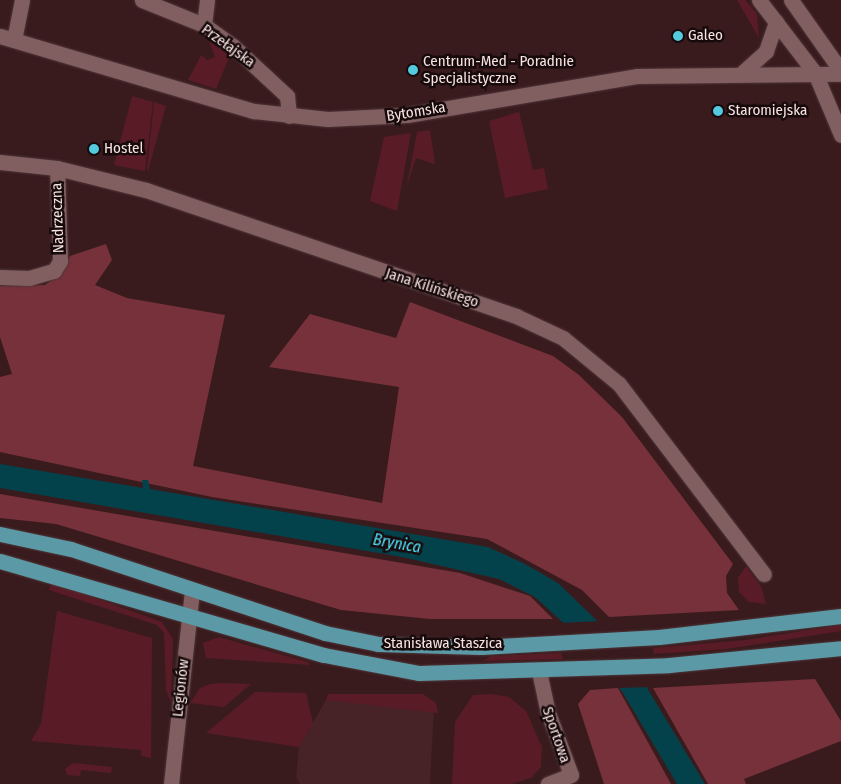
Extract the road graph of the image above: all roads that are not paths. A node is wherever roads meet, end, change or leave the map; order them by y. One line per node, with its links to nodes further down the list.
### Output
1 (22, 0): 8 (street)
2 (142, 0): 7 (street, Przełajska)
3 (207, 0): 7 (street)
4 (759, 0): 6 (street)
5 (791, 0): 10 (street)
6 (776, 22): 9 (street); 11 (street)
7 (204, 25): 12 (street, Przełajska)
8 (7, 38): 12 (street, Bytomska)
9 (743, 72): 11 (street, Bytomska); 12 (street, Bytomska)
10 (841, 72): 11 (street, Bytomska)
11 (815, 73): 13 (street)
12 (289, 116)
13 (841, 135)
14 (0, 162): 15 (street, Jana Kilińskiego)
15 (57, 168): 16 (street, Nadrzeczna); 19 (street, Jana Kilińskiego)
16 (0, 277)
17 (0, 534): 20 (main road, Stanisława Staszica)
18 (0, 561): 21 (main road, Stanisława Staszica)
19 (764, 574)
20 (192, 592): 21 (street, Legionów); 22 (main road, Stanisława Staszica)
21 (190, 614): 24 (main road, Stanisława Staszica); 25 (street, Legionów)
22 (841, 616)
23 (841, 648): 24 (main road, Stanisława Staszica)
24 (539, 671): 26 (street, Sportowa)
25 (171, 784)
26 (548, 784)

